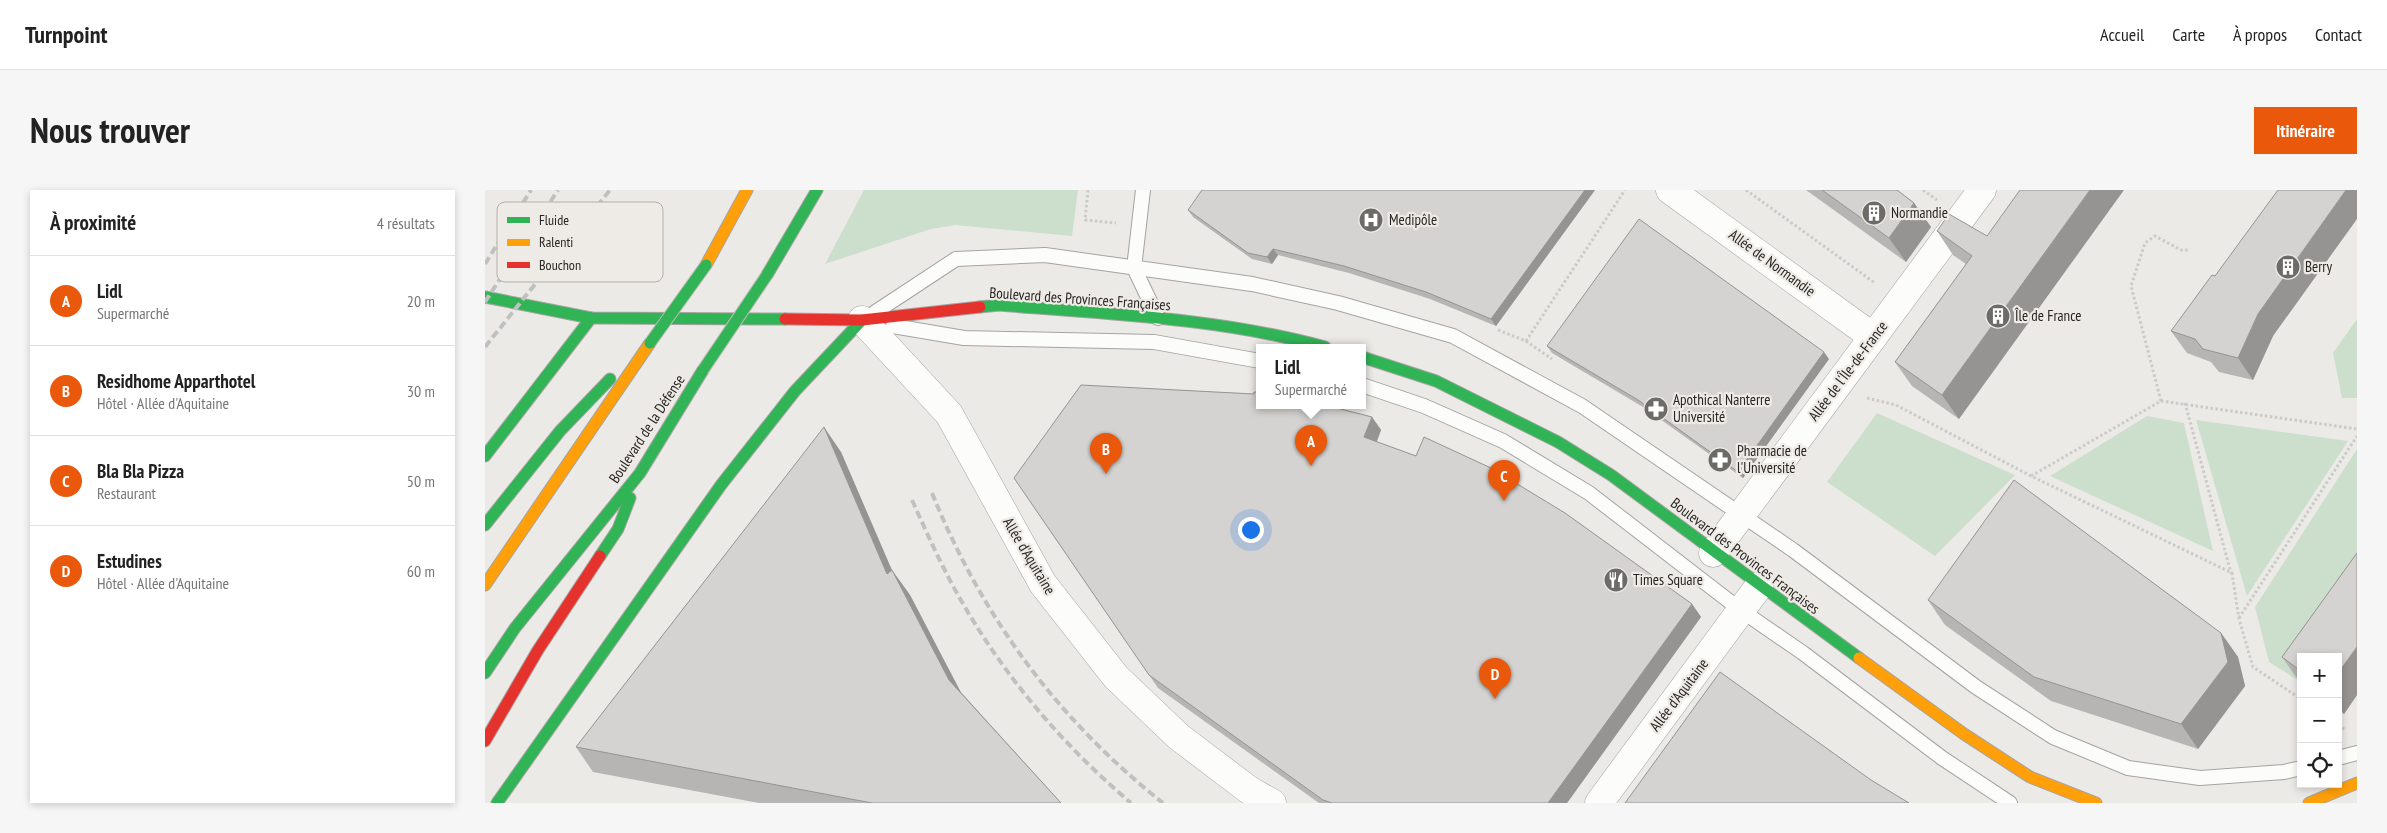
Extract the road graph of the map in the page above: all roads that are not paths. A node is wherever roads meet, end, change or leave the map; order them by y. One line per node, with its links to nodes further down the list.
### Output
1 (747, 190): 12 (main road, bridge)
2 (817, 190): 18 (main road, Boulevard de la Défense, bridge)
3 (1143, 190): 6 (lane)
4 (1670, 190): 11 (street, Allée de Normandie)
5 (1982, 190): 11 (street, Allée de l'Île-de-France)
6 (1134, 268): 9 (lane); 10 (lane); 19 (lane)
7 (485, 297): 8 (main road, Boulevard des Provinces Françaises)
8 (591, 318): 10 (main road, Boulevard des Provinces Françaises); 17 (main road)
9 (1158, 318): 10 (main road, Boulevard des Provinces Françaises); 13 (main road, Boulevard des Provinces Françaises)
10 (862, 320): 15 (lane); 31 (main road); 32 (street, Allée d'Aquitaine)
11 (1873, 337): 19 (street, Allée de l'Île-de-France)
12 (651, 343): 20 (main road); 22 (main road)
13 (1314, 344)
14 (1366, 358): 21 (main road, Boulevard des Provinces Françaises)
15 (1256, 360)
16 (1366, 386): 24 (lane)
17 (485, 456)
18 (640, 473): 25 (main road, Boulevard de la Défense); 26 (main road)
19 (1741, 514): 21 (street, Allée de l'Île-de-France); 29 (lane)
20 (485, 525)
21 (1713, 552): 23 (main road, Boulevard des Provinces Françaises)
22 (485, 585)
23 (1759, 586): 24 (street, Allée d'Aquitaine); 35 (main road, Boulevard des Provinces Françaises)
24 (1742, 611): 33 (street, Allée d'Aquitaine); 34 (lane)
25 (485, 672)
26 (485, 741)
27 (2357, 753): 28 (lane)
28 (2342, 757)
29 (2297, 769)
30 (2357, 783): 36 (main road)
31 (497, 803)
32 (1272, 803)
33 (1599, 803)
34 (2010, 803)
35 (2097, 803)
36 (2309, 803)

